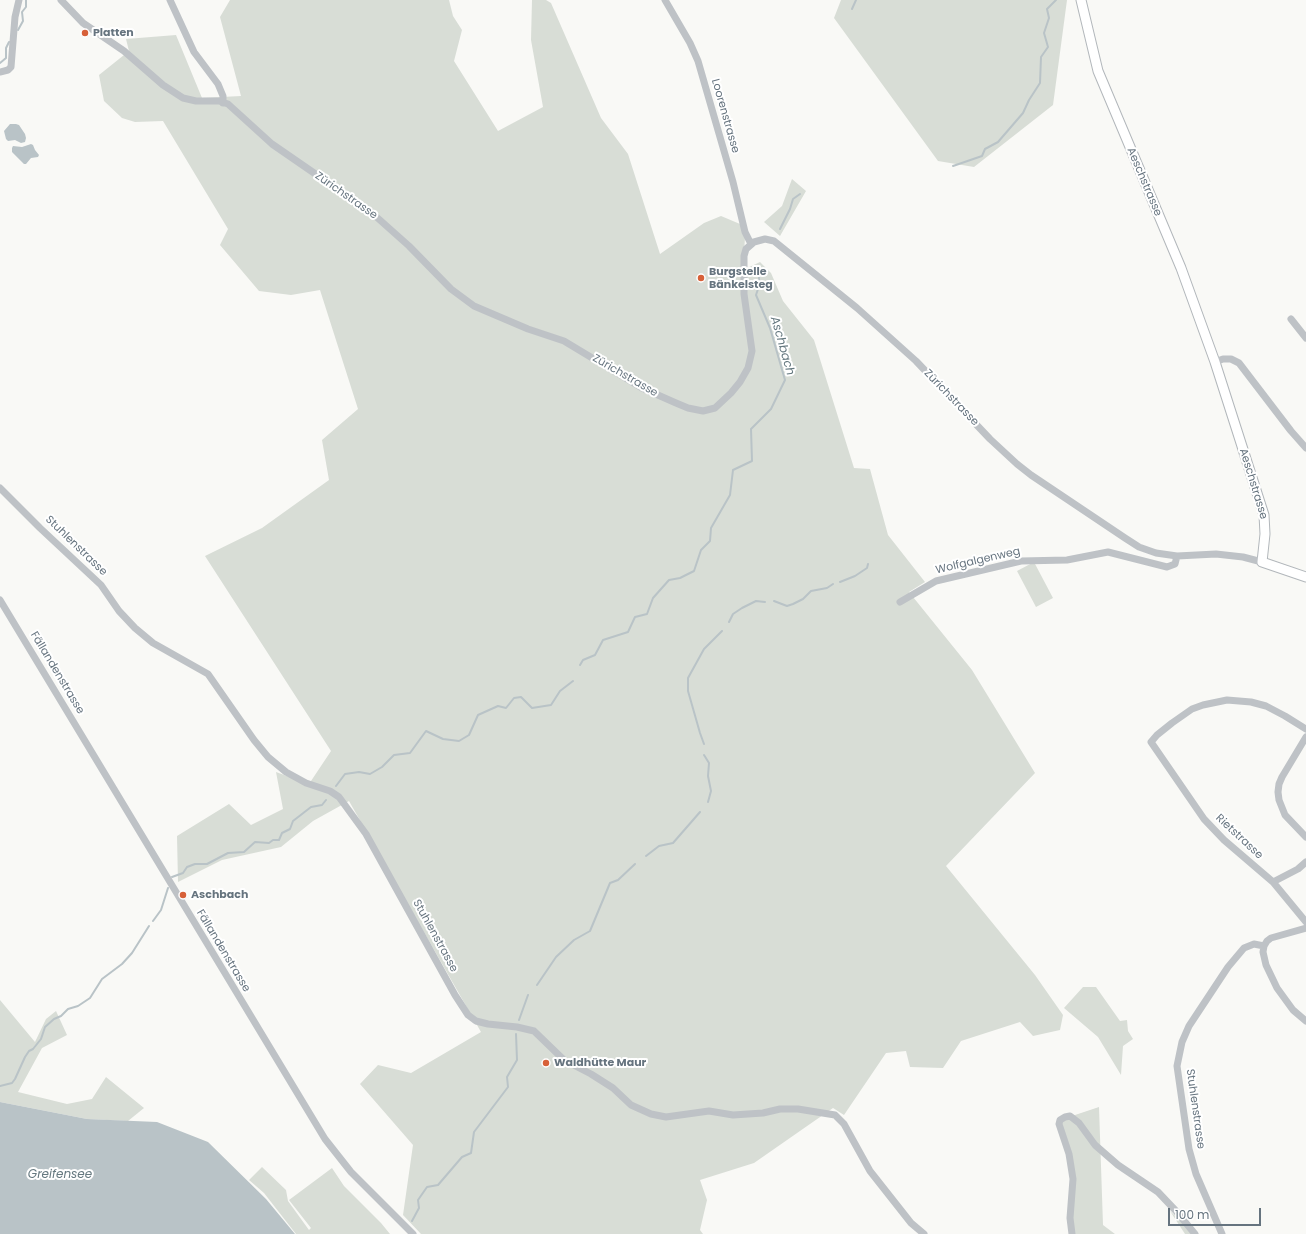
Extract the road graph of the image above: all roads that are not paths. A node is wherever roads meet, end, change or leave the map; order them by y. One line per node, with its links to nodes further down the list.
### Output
1 (19, 0): 6 (street)
2 (61, 0): 7 (street, Zürichstrasse)
3 (170, 0): 7 (street)
4 (665, 0): 8 (street, Loorenstrasse)
5 (1081, 0): 11 (main road, Aeschstrasse)
6 (0, 72)
7 (223, 103): 8 (street, Zürichstrasse)
8 (751, 244): 14 (street, Zürichstrasse)
9 (1291, 319): 10 (street)
10 (1306, 338)
11 (1215, 362): 12 (street); 15 (main road, Aeschstrasse)
12 (1306, 448)
13 (0, 488): 29 (street, Stuhlenstrasse)
14 (1177, 556): 15 (street, Zürichstrasse); 18 (street, Wolfgalgenweg)
15 (1262, 562): 16 (main road, Zürichstrasse)
16 (1306, 577)
17 (0, 600): 28 (street, Fällandenstrasse)
18 (900, 602)
19 (1306, 729): 23 (street, Rietstrasse)
20 (1306, 737): 21 (street)
21 (1306, 837)
22 (1306, 862): 23 (street)
23 (1273, 882): 24 (street, Rietstrasse)
24 (1306, 922)
25 (1306, 928): 26 (street)
26 (1264, 946): 27 (street); 32 (street, Stuhlenstrasse)
27 (1306, 1021)
28 (413, 1234)
29 (924, 1234)
30 (1072, 1234): 31 (street)
31 (1195, 1234)
32 (1222, 1234)

